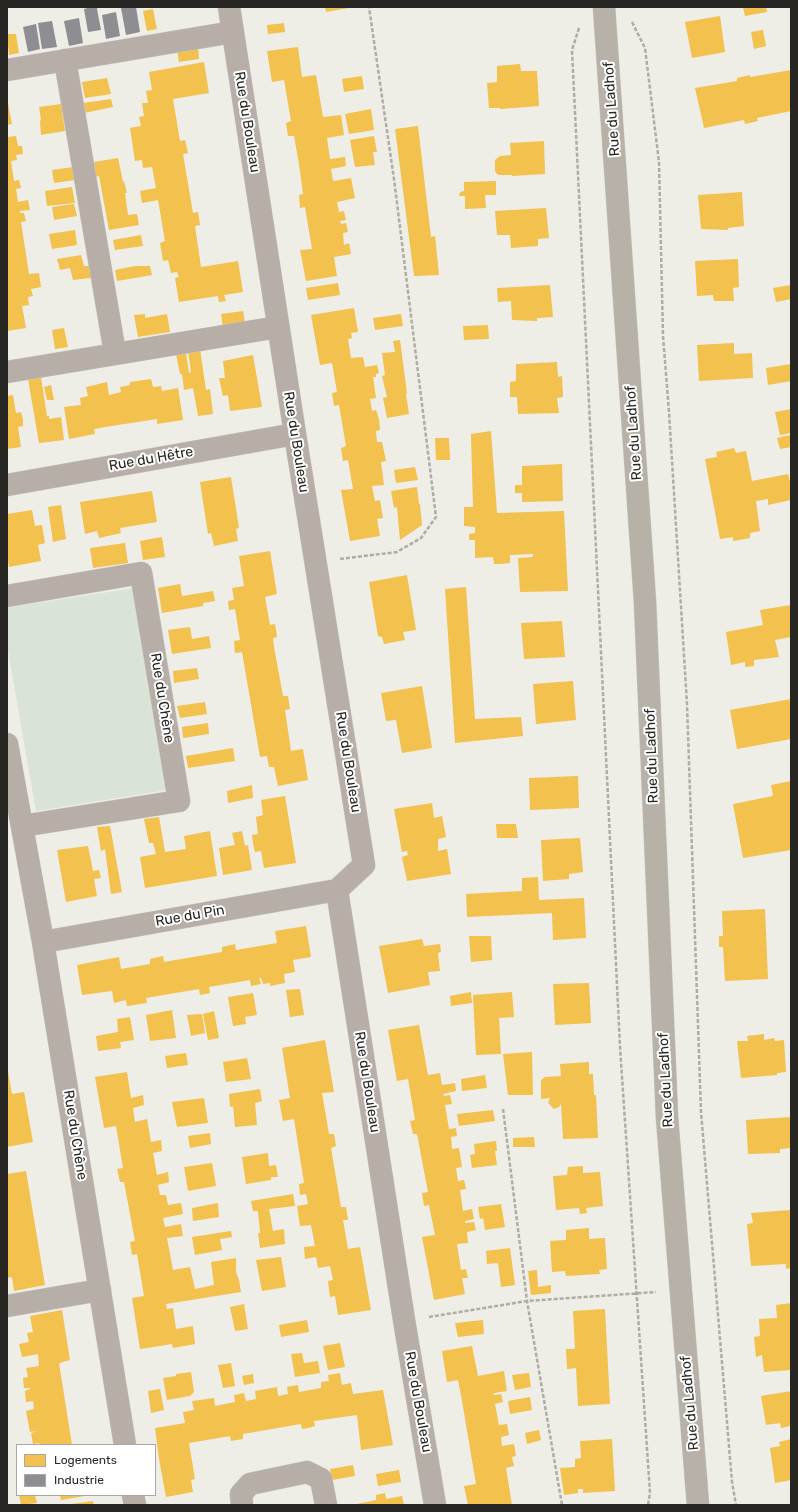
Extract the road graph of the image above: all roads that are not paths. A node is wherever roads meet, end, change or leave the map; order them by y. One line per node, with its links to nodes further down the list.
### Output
1 (229, 7): 3 (street, Rue du Bouleau)
2 (604, 7): 23 (main road, Rue du Ladhof)
3 (233, 32): 4 (street); 6 (street, Rue du Bouleau)
4 (65, 60): 5 (street); 7 (street)
5 (7, 70)
6 (278, 327): 7 (street); 9 (street, Rue du Bouleau)
7 (115, 353): 8 (street)
8 (7, 372)
9 (295, 434): 10 (street, Rue du Hêtre); 15 (street, Rue du Bouleau)
10 (7, 485)
11 (7, 596): 14 (street, Rue du Chêne)
12 (7, 744): 13 (street, Rue du Chêne)
13 (10, 782): 14 (street, Rue du Chêne)
14 (22, 826): 16 (street, Rue du Chêne)
15 (337, 890): 16 (street, Rue du Pin); 22 (street, Rue du Bouleau)
16 (43, 942): 17 (street, Rue du Chêne)
17 (100, 1290): 18 (street); 19 (street, Rue du Chêne)
18 (7, 1306)
19 (125, 1444)
20 (242, 1505): 21 (street)
21 (326, 1505)
22 (435, 1505)
23 (698, 1505)

